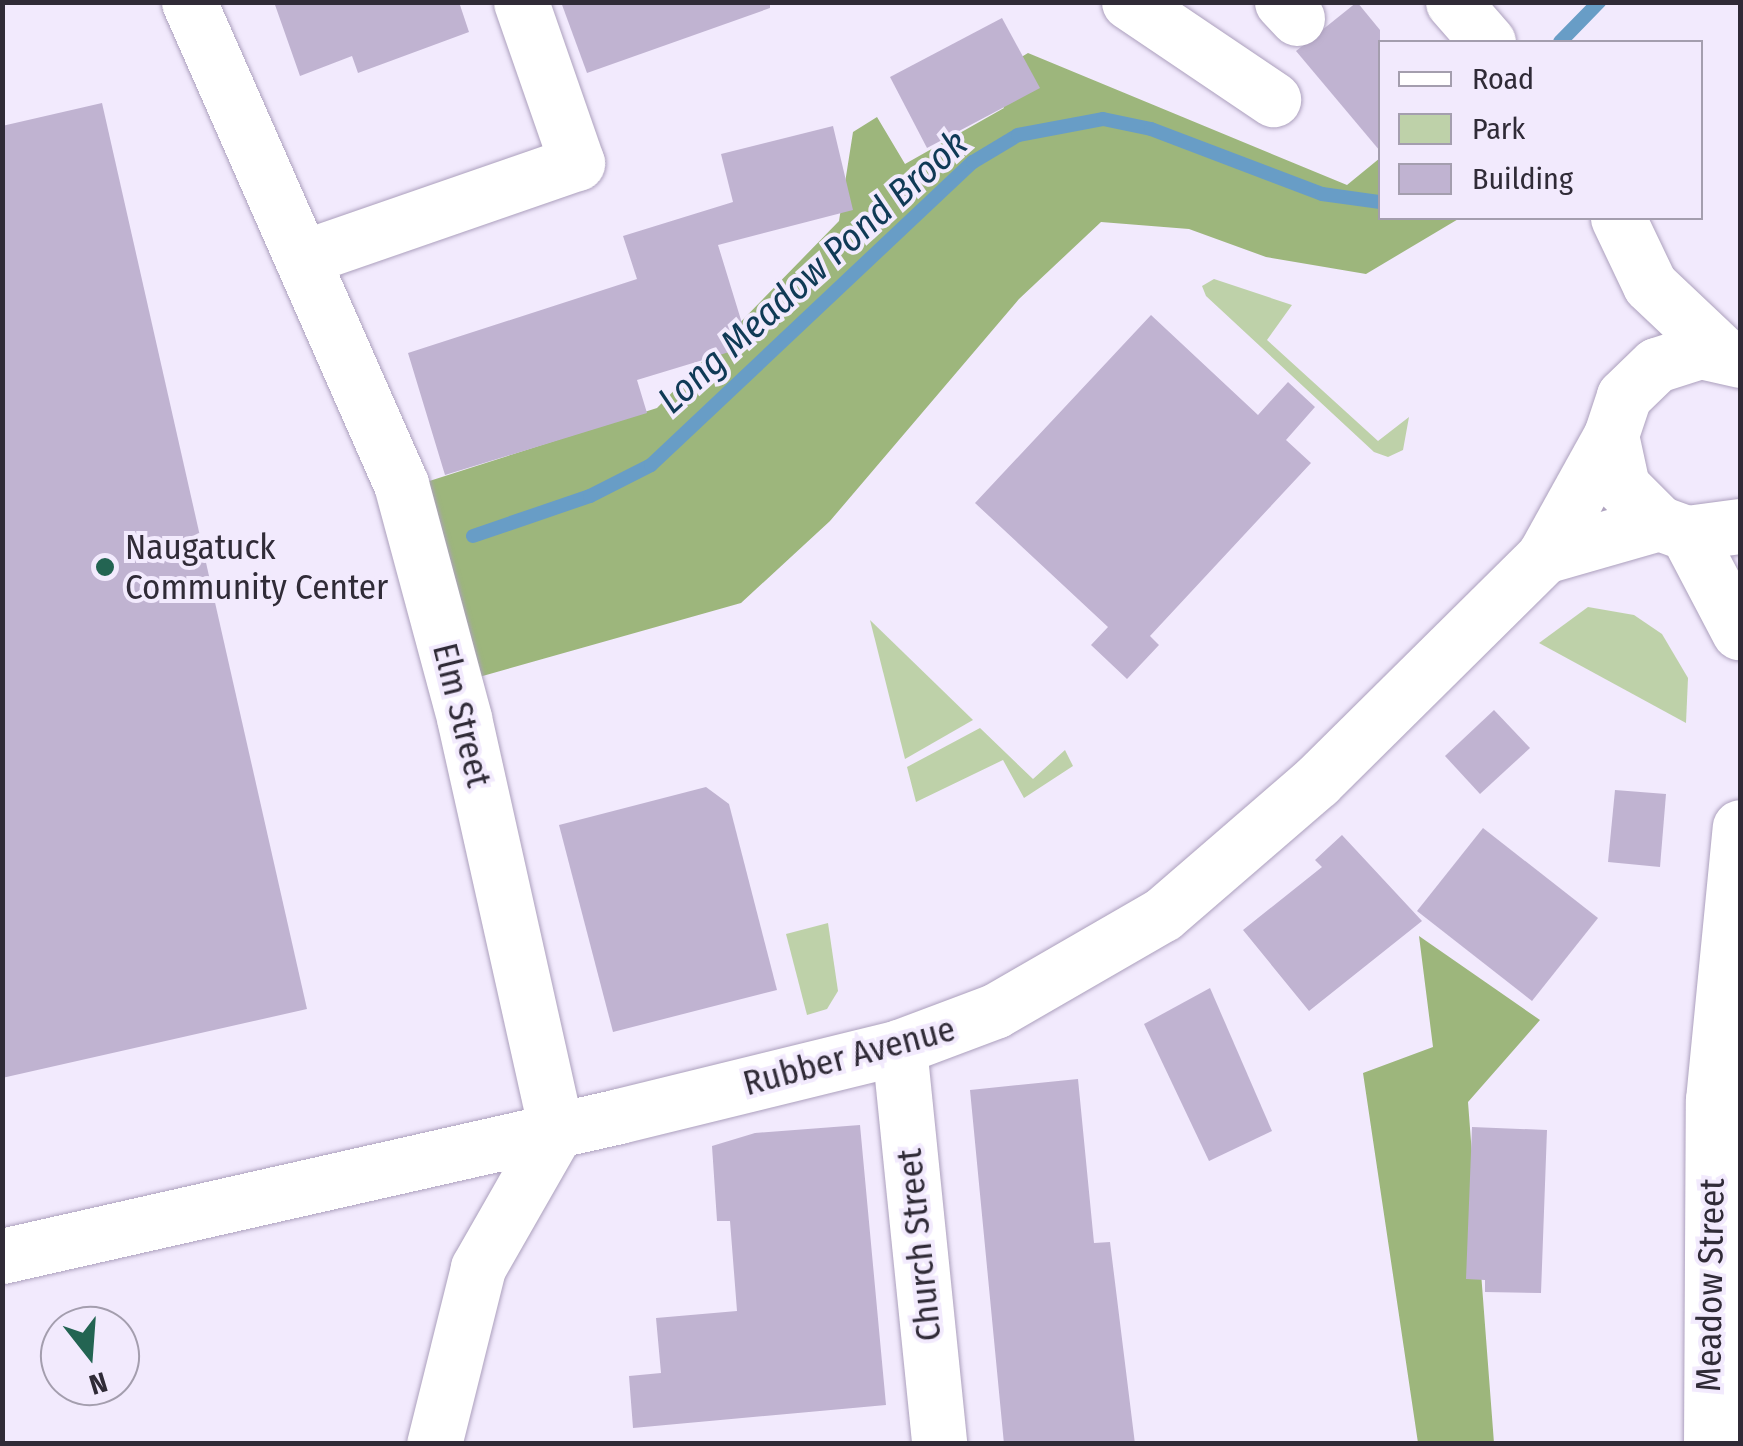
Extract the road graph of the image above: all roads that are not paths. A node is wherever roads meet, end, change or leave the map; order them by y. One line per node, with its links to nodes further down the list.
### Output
1 (522, 2): 8 (street)
2 (1129, 2): 6 (street)
3 (1452, 2): 5 (street)
4 (192, 3): 8 (street, Elm Street)
5 (1486, 40)
6 (1272, 98)
7 (1619, 220): 9 (street)
8 (302, 258): 19 (street, Elm Street)
9 (1650, 285): 10 (street); 11 (street, Rubber Avenue)
10 (1732, 357): 11 (street)
11 (1637, 378): 12 (street, Rubber Avenue)
12 (1611, 435): 14 (street); 15 (street, Rubber Avenue)
13 (1740, 526): 14 (street, Rubber Avenue)
14 (1673, 528): 15 (street, Rubber Avenue); 16 (street)
15 (1544, 556): 18 (street, Rubber Avenue)
16 (1740, 636)
17 (1740, 827): 23 (street, Meadow Street)
18 (899, 1046): 19 (street, Rubber Avenue); 22 (street, Church Street)
19 (556, 1131): 20 (street, Rubber Avenue); 21 (street)
20 (2, 1256)
21 (434, 1444)
22 (939, 1444)
23 (1710, 1444)

